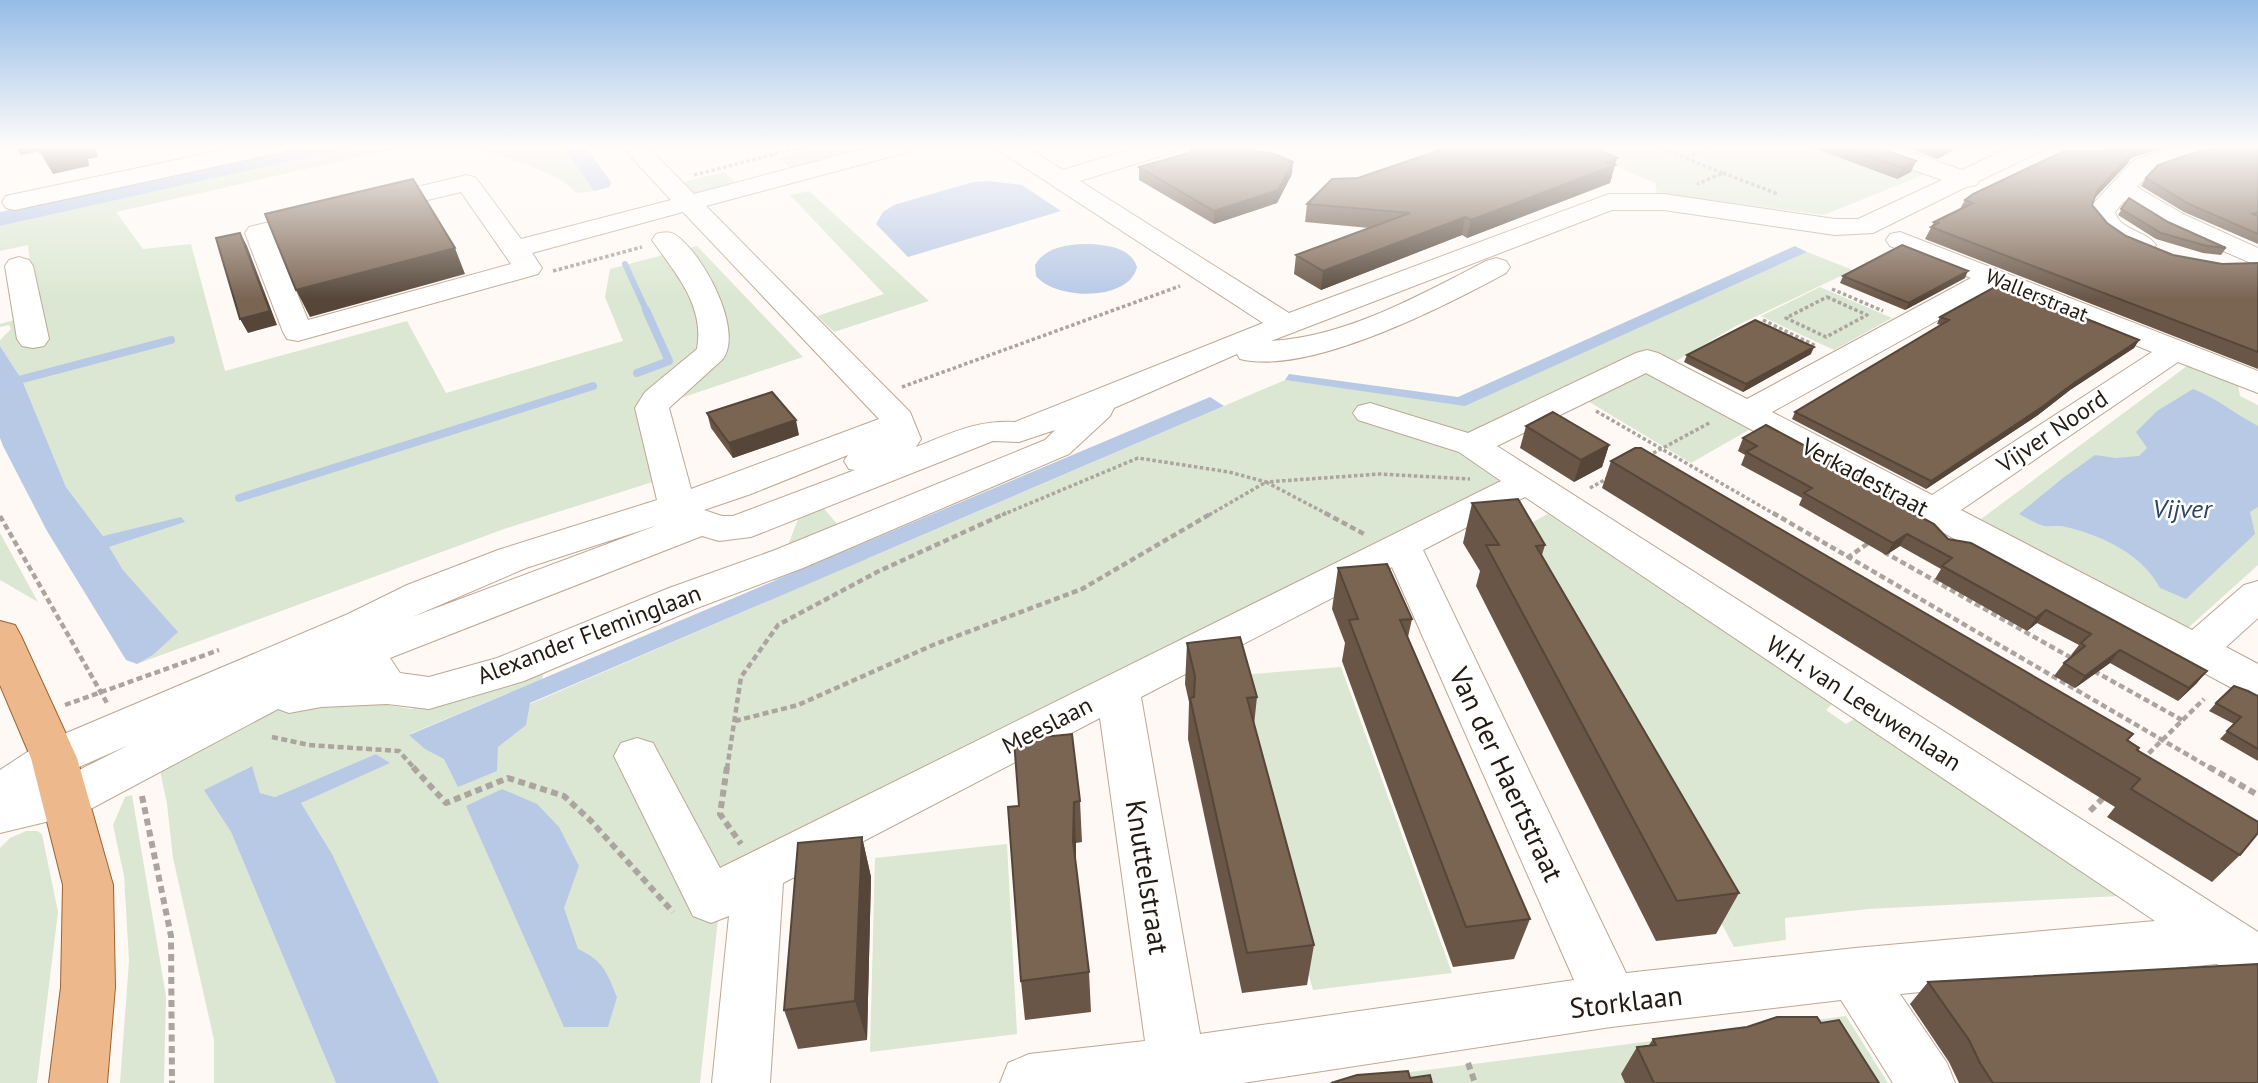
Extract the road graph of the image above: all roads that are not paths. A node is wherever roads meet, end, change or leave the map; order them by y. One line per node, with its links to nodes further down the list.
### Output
1 (36, 198): 10 (street)
2 (407, 198): 15 (street)
3 (478, 198): 15 (street)
4 (683, 198): 11 (street)
5 (709, 198): 11 (street)
6 (1092, 198): 23 (street)
7 (1928, 198): 13 (street)
8 (2115, 198): 16 (street)
9 (2136, 198): 17 (street)
10 (15, 202)
11 (688, 203): 15 (street); 34 (street, Alexander Fleminglaan)
12 (666, 240): 34 (street)
13 (1504, 240): 23 (street); 24 (street)
14 (1900, 240): 21 (street, Wallerstraat)
15 (515, 249)
16 (2168, 254)
17 (2258, 258)
18 (2258, 264): 19 (street)
19 (2213, 265)
20 (19, 266): 22 (street)
21 (1995, 277): 25 (street, Wallerstraat); 28 (street)
22 (18, 324)
23 (1287, 325): 24 (street)
24 (1217, 351): 27 (street)
25 (2174, 351): 26 (street, Wallerstraat); 33 (street, Vijver Noord)
26 (2258, 383)
27 (1111, 397): 30 (street); 36 (street)
28 (1741, 411): 31 (street, Verkadestraat); 33 (street, Verkadestraat)
29 (1370, 412): 31 (street, W.H. van Leeuwenlaan)
30 (1019, 432): 34 (street); 36 (street)
31 (1471, 445): 32 (street, W.H. van Leeuwenlaan)
32 (1542, 494): 35 (street, Meeslaan); 51 (street, W.H. van Leeuwenlaan)
33 (1932, 512): 40 (street, Verkadestraat)
34 (673, 520): 36 (street); 39 (street, Alexander Fleminglaan)
35 (1396, 549): 43 (street, Meeslaan); 53 (street, Van der Haertstraat)
36 (772, 553): 42 (street, Alexander Fleminglaan)
37 (2258, 595): 40 (street)
38 (0, 636): 47 (main road)
39 (362, 638): 42 (street); 44 (street, Alexander Fleminglaan); 45 (street, Alexander Fleminglaan)
40 (2196, 650): 41 (street, Verkadestraat)
41 (2258, 683)
42 (387, 688): 44 (street, Alexander Fleminglaan)
43 (1118, 689): 50 (street, Meeslaan); 54 (street, Knuttelstraat)
44 (264, 719): 45 (street, Alexander Fleminglaan)
45 (127, 747): 47 (street, Alexander Fleminglaan)
46 (637, 756): 50 (street, Meeslaan)
47 (60, 779): 48 (street, Alexander Fleminglaan); 49 (street, Alexander Fleminglaan); 55 (main road)
48 (0, 795)
49 (0, 813)
50 (760, 871): 56 (street)
51 (2247, 946): 52 (street, Storklaan)
52 (1855, 973): 53 (street, Storklaan); 58 (street)
53 (1611, 1001): 54 (street, Storklaan)
54 (1177, 1065): 57 (street, Storklaan)
55 (78, 1083)
56 (741, 1083)
57 (1029, 1083)
58 (1926, 1083)

